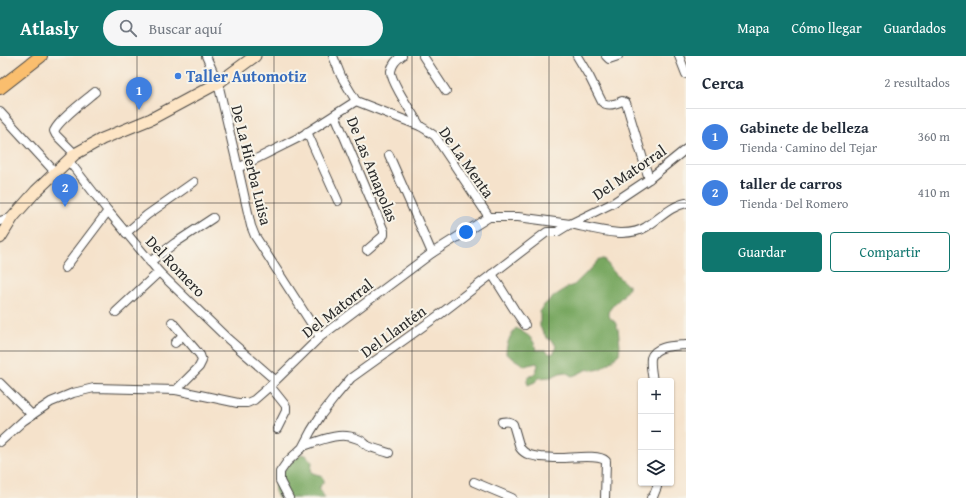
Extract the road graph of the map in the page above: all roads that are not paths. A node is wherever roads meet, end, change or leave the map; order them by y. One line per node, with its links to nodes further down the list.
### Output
1 (42, 56): 13 (main road)
2 (206, 56): 12 (street, De La Hierba Luisa)
3 (255, 56): 12 (street)
4 (333, 56): 16 (street)
5 (402, 56): 19 (street)
6 (423, 56): 14 (street)
7 (577, 56): 26 (street)
8 (606, 56): 9 (street)
9 (618, 56)
10 (679, 56): 11 (street)
11 (686, 74)
12 (218, 83): 23 (street); 24 (street, De La Hierba Luisa)
13 (0, 88)
14 (446, 90)
15 (95, 92): 23 (street, Del Romero)
16 (356, 101): 18 (street); 19 (street, De La Menta)
17 (0, 112): 25 (street)
18 (335, 114): 20 (street); 38 (street, De Las Amapolas)
19 (420, 126): 32 (street, De La Menta)
20 (307, 132): 24 (street); 28 (street)
21 (686, 149): 26 (street, Del Matorral)
22 (389, 155): 39 (street)
23 (71, 157): 25 (street); 30 (street, Del Romero)
24 (238, 168): 48 (street, De La Hierba Luisa)
25 (55, 172): 31 (street)
26 (649, 179): 35 (street, Del Matorral)
27 (194, 182): 36 (street)
28 (338, 201)
29 (686, 203): 35 (street)
30 (108, 211): 36 (street, Del Romero); 41 (street)
31 (13, 217): 34 (street); 37 (street)
32 (489, 217): 35 (street); 39 (street, Del Matorral)
33 (213, 218): 40 (street)
34 (0, 221)
35 (570, 224): 43 (street, Del Llantén)
36 (126, 233): 40 (street, Del Romero)
37 (0, 238)
38 (367, 250)
39 (432, 253): 48 (street, Del Matorral)
40 (150, 262): 42 (street, Del Romero)
41 (65, 268)
42 (159, 272): 44 (street); 53 (street, Del Romero)
43 (492, 274): 46 (street); 59 (street, Del Llantén)
44 (116, 312)
45 (172, 322): 47 (street)
46 (525, 325)
47 (183, 335): 49 (street); 54 (street)
48 (320, 337): 53 (street, Del Matorral)
49 (175, 343)
50 (686, 345): 51 (street)
51 (653, 378)
52 (0, 383): 55 (street)
53 (273, 383): 54 (street, Del Matorral); 57 (street, Del Romero)
54 (176, 390): 55 (street, Del Matorral)
55 (32, 415): 58 (street, Del Matorral)
56 (502, 422): 65 (street)
57 (277, 429)
58 (0, 442)
59 (304, 446): 60 (street); 63 (street, Del Llantén)
60 (389, 453)
61 (474, 482): 64 (street)
62 (658, 486): 66 (street)
63 (289, 498)
64 (512, 498)
65 (605, 498)
66 (651, 498)

